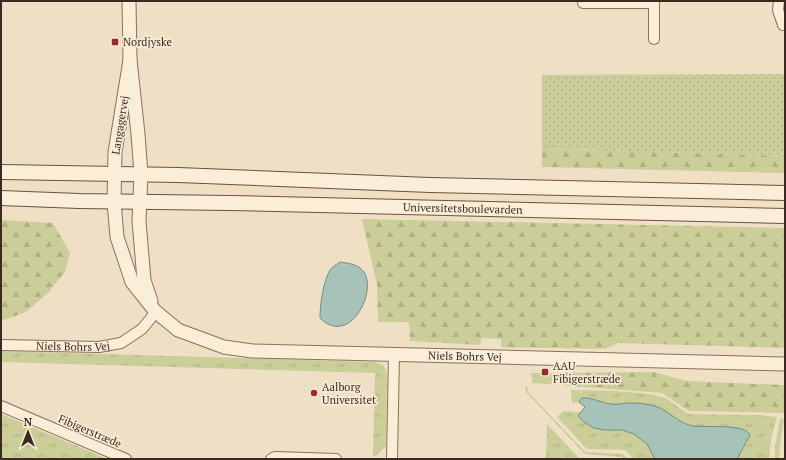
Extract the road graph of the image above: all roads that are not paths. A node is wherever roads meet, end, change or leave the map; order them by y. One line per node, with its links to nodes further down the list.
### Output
1 (129, 1): 7 (street, Langagervej)
2 (779, 1): 5 (street)
3 (654, 2): 4 (street); 6 (street)
4 (583, 4)
5 (784, 25)
6 (654, 39)
7 (130, 60): 9 (street, Langagervej); 10 (street, Langagervej)
8 (1, 172): 9 (main road)
9 (115, 174): 10 (main road); 12 (street, Langagervej)
10 (140, 181): 11 (main road); 14 (street)
11 (785, 193)
12 (114, 195): 13 (main road); 14 (main road, Universitetsboulevarden); 16 (street, Niels Bohrs Vej)
13 (1, 198)
14 (140, 202): 15 (main road, Universitetsboulevarden); 16 (street)
15 (785, 216)
16 (155, 311): 17 (street, Niels Bohrs Vej); 18 (street, Niels Bohrs Vej)
17 (1, 345)
18 (394, 355): 19 (street, Niels Bohrs Vej); 24 (street)
19 (785, 364)
20 (1, 406): 21 (street, Fibigerstræde)
21 (126, 459)
22 (271, 459): 23 (street)
23 (336, 459)
24 (392, 459)

